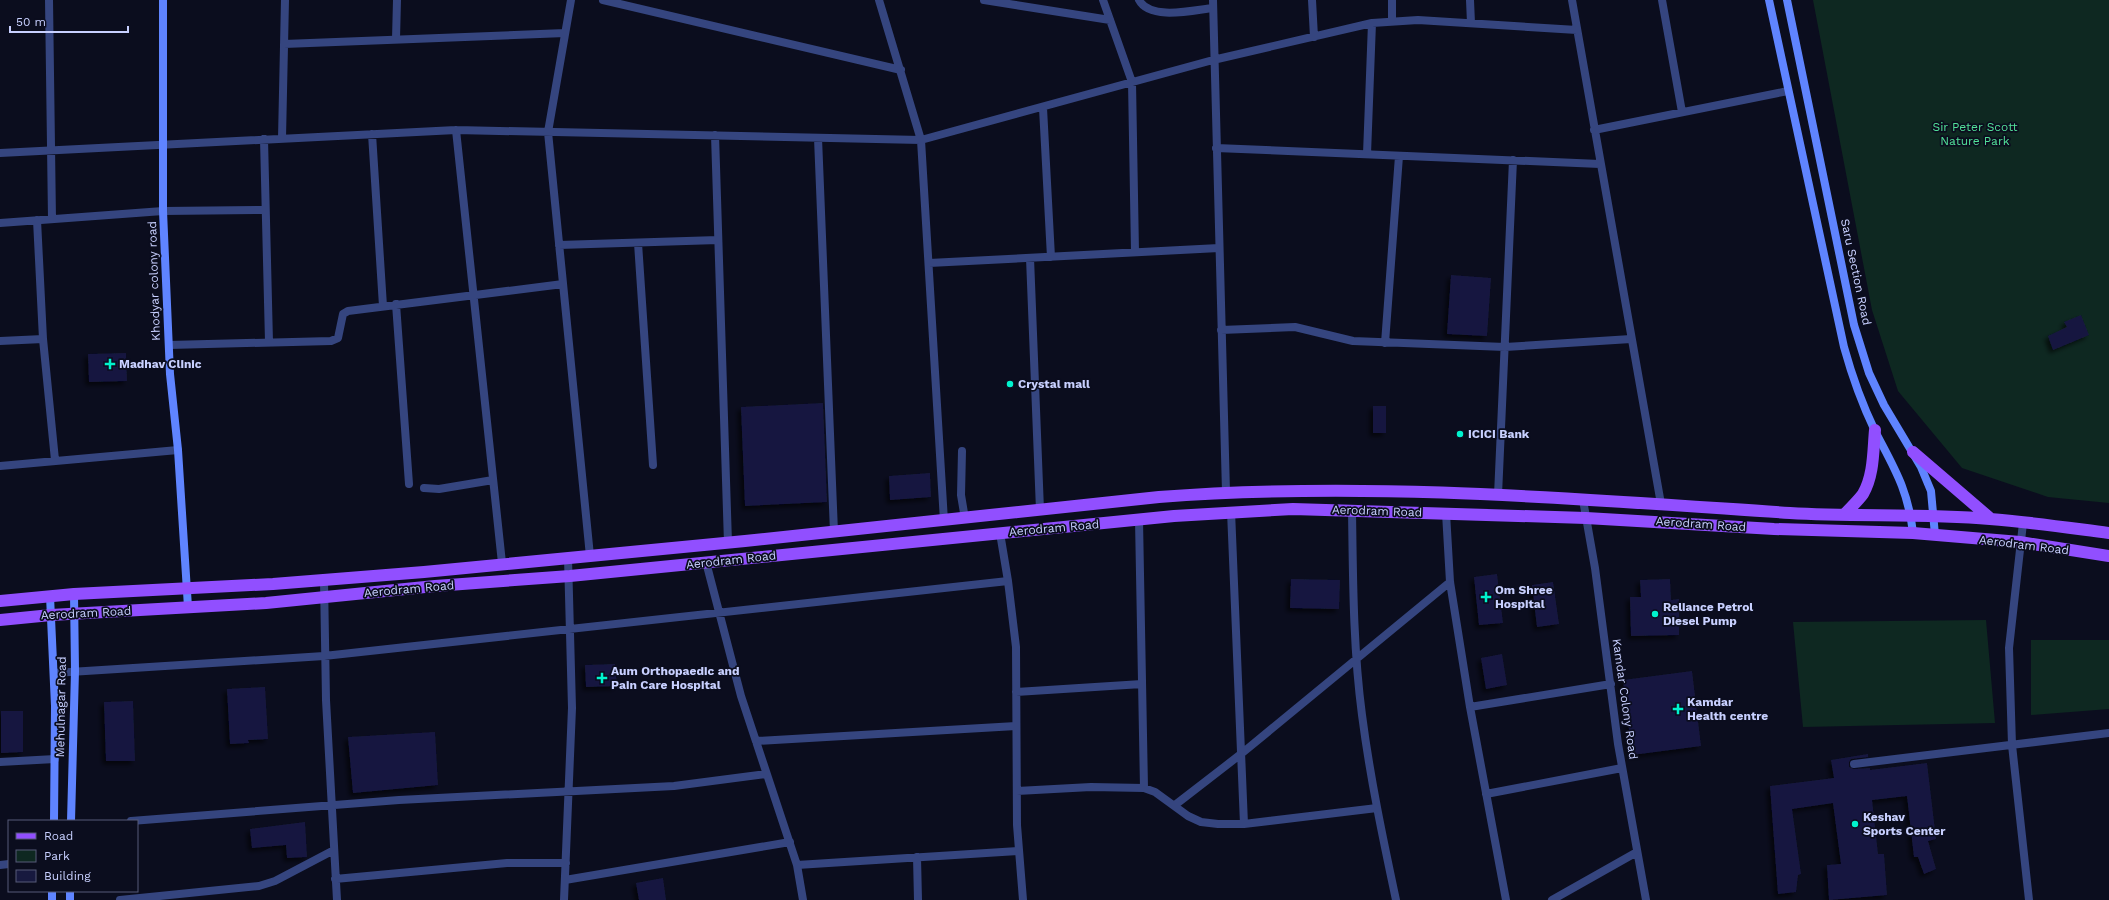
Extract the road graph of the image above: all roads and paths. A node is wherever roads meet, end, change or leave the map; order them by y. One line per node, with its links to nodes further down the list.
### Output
1 (49, 0): 45 (street)
2 (163, 0): 43 (street, Khodyar colony road)
3 (285, 0): 27 (street)
4 (397, 0): 26 (street)
5 (571, 0): 24 (street)
6 (603, 0): 29 (street)
7 (879, 0): 29 (street)
8 (984, 0): 19 (street)
9 (1103, 0): 19 (street)
10 (1139, 0): 18 (street)
11 (1312, 0): 25 (street)
12 (1392, 0): 20 (street)
13 (1470, 0): 22 (street)
14 (1572, 0): 23 (street)
15 (1662, 0): 33 (street)
16 (1769, 0): 31 (street)
17 (1787, 0): 79 (street, Saru Section Road)
18 (1213, 4): 28 (street)
19 (1110, 20): 30 (street)
20 (1392, 21): 21 (street); 22 (street)
21 (1372, 23): 25 (street); 47 (street)
22 (1471, 24): 23 (street)
23 (1577, 30): 35 (street)
24 (564, 33): 26 (street); 36 (street)
25 (1314, 37): 28 (street)
26 (396, 39): 27 (street)
27 (284, 44): 39 (street)
28 (1213, 60): 30 (street); 44 (street)
29 (901, 70): 42 (street)
30 (1132, 82): 32 (street); 60 (street)
31 (1788, 91): 33 (street); 76 (street)
32 (1043, 108): 42 (street); 61 (street)
33 (1682, 112): 35 (street)
34 (456, 130): 36 (street); 37 (street); 65 (street)
35 (1594, 130): 50 (street)
36 (548, 132): 38 (street); 58 (street)
37 (372, 134): 39 (street); 67 (street)
38 (715, 135): 40 (street); 56 (street)
39 (282, 138): 41 (street)
40 (818, 138): 42 (street); 103 (street)
41 (264, 139): 43 (street); 51 (street)
42 (922, 140): 63 (street)
43 (164, 144): 45 (street); 52 (street, Khodyar colony road)
44 (1216, 148): 47 (street); 59 (street)
45 (50, 151): 46 (street); 53 (street)
46 (0, 154)
47 (1367, 154): 48 (street)
48 (1399, 156): 49 (street); 73 (street)
49 (1513, 160): 50 (street); 75 (street)
50 (1600, 164): 69 (street)
51 (264, 210): 52 (street); 72 (street)
52 (163, 211): 53 (street); 74 (street, Khodyar colony road)
53 (52, 219): 54 (street)
54 (37, 220): 55 (street); 70 (street)
55 (0, 223)
56 (718, 240): 57 (street); 109 (street)
57 (638, 243): 58 (street); 81 (street)
58 (559, 245): 64 (street)
59 (1219, 248): 60 (street); 68 (street)
60 (1135, 252): 61 (street)
61 (1051, 257): 62 (street)
62 (1030, 258): 63 (street); 90 (street)
63 (929, 263): 101 (street)
64 (563, 284): 65 (street); 110 (street)
65 (474, 294): 66 (street); 83 (street)
66 (396, 304): 67 (street); 84 (street)
67 (383, 306): 72 (street)
68 (1222, 330): 73 (street); 86 (street)
69 (1632, 339): 75 (street); 89 (street)
70 (43, 340): 71 (street); 80 (street)
71 (0, 341)
72 (269, 342): 74 (street)
73 (1385, 343): 75 (street)
74 (168, 345): 77 (street, Khodyar colony road)
75 (1505, 346): 87 (street)
76 (1875, 430): 94 (main road); 95 (street)
77 (178, 450): 80 (street); 119 (street, Khodyar colony road)
78 (962, 451): 98 (street)
79 (1913, 452): 96 (street, Saru Section Road); 99 (main road)
80 (55, 460): 82 (street)
81 (653, 465)
82 (0, 466)
83 (493, 480): 85 (street); 114 (street)
84 (409, 484)
85 (424, 488)
86 (1226, 492): 87 (main road, Aerodram Road); 90 (main road, Aerodram Road)
87 (1498, 495): 88 (main road, Aerodram Road)
88 (1582, 500): 89 (main road, Aerodram Road); 97 (street, Kamdar Colony Road)
89 (1661, 504): 94 (main road, Aerodram Road)
90 (1040, 510): 98 (main road, Aerodram Road)
91 (1352, 510): 92 (main road, Aerodram Road); 93 (main road, Aerodram Road); 131 (street)
92 (1231, 511): 100 (main road, Aerodram Road); 142 (street)
93 (1446, 513): 97 (main road, Aerodram Road); 118 (street)
94 (1844, 515): 95 (main road, Aerodram Road)
95 (1911, 516): 96 (main road, Aerodram Road); 106 (street)
96 (1933, 516): 99 (main road, Aerodram Road); 107 (street, Saru Section Road)
97 (1586, 518): 106 (main road, Aerodram Road); 135 (street, Kamdar Colony Road)
98 (965, 519): 101 (main road, Aerodram Road)
99 (1991, 519): 102 (main road, Aerodram Road)
100 (1139, 520): 104 (main road, Aerodram Road); 134 (street)
101 (944, 521): 103 (main road, Aerodram Road)
102 (2023, 523): 105 (main road, Aerodram Road); 108 (street)
103 (834, 532): 109 (main road, Aerodram Road)
104 (1000, 533): 113 (main road, Aerodram Road); 117 (street)
105 (2109, 533)
106 (1913, 534): 107 (main road, Aerodram Road)
107 (1935, 535): 108 (main road, Aerodram Road)
108 (2020, 542): 111 (main road, Aerodram Road); 141 (street)
109 (728, 543): 110 (main road, Aerodram Road)
110 (590, 556): 112 (main road, Aerodram Road)
111 (2109, 556)
112 (568, 558): 114 (main road, Aerodram Road); 115 (street)
113 (706, 562): 115 (main road, Aerodram Road); 125 (street)
114 (502, 563): 116 (main road, Aerodram Road)
115 (570, 576): 122 (main road, Aerodram Road); 129 (street)
116 (324, 580): 119 (main road, Aerodram Road); 122 (street)
117 (1008, 581): 125 (street); 136 (street)
118 (1450, 582): 131 (street); 137 (street)
119 (188, 589): 120 (main road, Aerodram Road); 124 (street, Khodyar colony road)
120 (74, 594): 121 (main road, Aerodram Road); 126 (street, Mehulnagar Road)
121 (50, 596): 123 (main road, Aerodram Road); 127 (street, Mehulnagar Road)
122 (324, 597): 124 (main road, Aerodram Road); 130 (street)
123 (0, 601)
124 (188, 607): 126 (main road, Aerodram Road)
125 (719, 613): 129 (street); 140 (street)
126 (74, 614): 127 (main road, Aerodram Road); 132 (street, Mehulnagar Road)
127 (51, 615): 128 (main road, Aerodram Road); 133 (street, Mehulnagar Road)
128 (0, 620)
129 (571, 629): 130 (street); 149 (street)
130 (324, 656): 132 (street); 152 (street)
131 (1356, 659): 142 (street); 154 (street)
132 (74, 671): 133 (street); 156 (street, Mehulnagar Road)
133 (54, 673): 143 (street, Mehulnagar Road)
134 (1142, 684): 136 (street); 148 (street)
135 (1611, 684): 137 (street); 146 (street, Kamdar Colony Road)
136 (1016, 692): 138 (street)
137 (1470, 707): 151 (street)
138 (1016, 726): 140 (street); 150 (street)
139 (2109, 733): 141 (street)
140 (756, 741): 147 (street)
141 (2012, 745): 145 (street); 178 (street)
142 (1241, 754): 153 (street); 158 (street)
143 (55, 759): 144 (street); 155 (street, Mehulnagar Road)
144 (0, 762)
145 (1854, 764)
146 (1622, 768): 151 (street); 162 (street, Kamdar Colony Road)
147 (766, 774): 149 (street); 159 (street)
148 (1144, 788): 150 (street); 153 (street)
149 (568, 791): 152 (street); 164 (street)
150 (1017, 791): 161 (street)
151 (1486, 794): 175 (street)
152 (331, 805): 157 (street); 160 (street)
153 (1175, 805): 158 (street)
154 (1377, 808): 158 (street); 174 (street)
155 (54, 820)
156 (71, 820)
157 (138, 820)
158 (1244, 824)
159 (790, 842): 165 (street); 167 (street)
160 (334, 850): 166 (street); 168 (street)
161 (1019, 851): 163 (street); 173 (street)
162 (1637, 852): 176 (street); 177 (street, Kamdar Colony Road)
163 (917, 856): 165 (street); 172 (street)
164 (566, 863): 166 (street); 167 (street)
165 (797, 865): 171 (street)
166 (335, 879): 169 (street)
167 (565, 880): 170 (street)
168 (120, 900)
169 (337, 900)
170 (564, 900)
171 (803, 900)
172 (918, 900)
173 (1023, 900)
174 (1396, 900)
175 (1506, 900)
176 (1552, 900)
177 (1646, 900)
178 (2029, 900)

